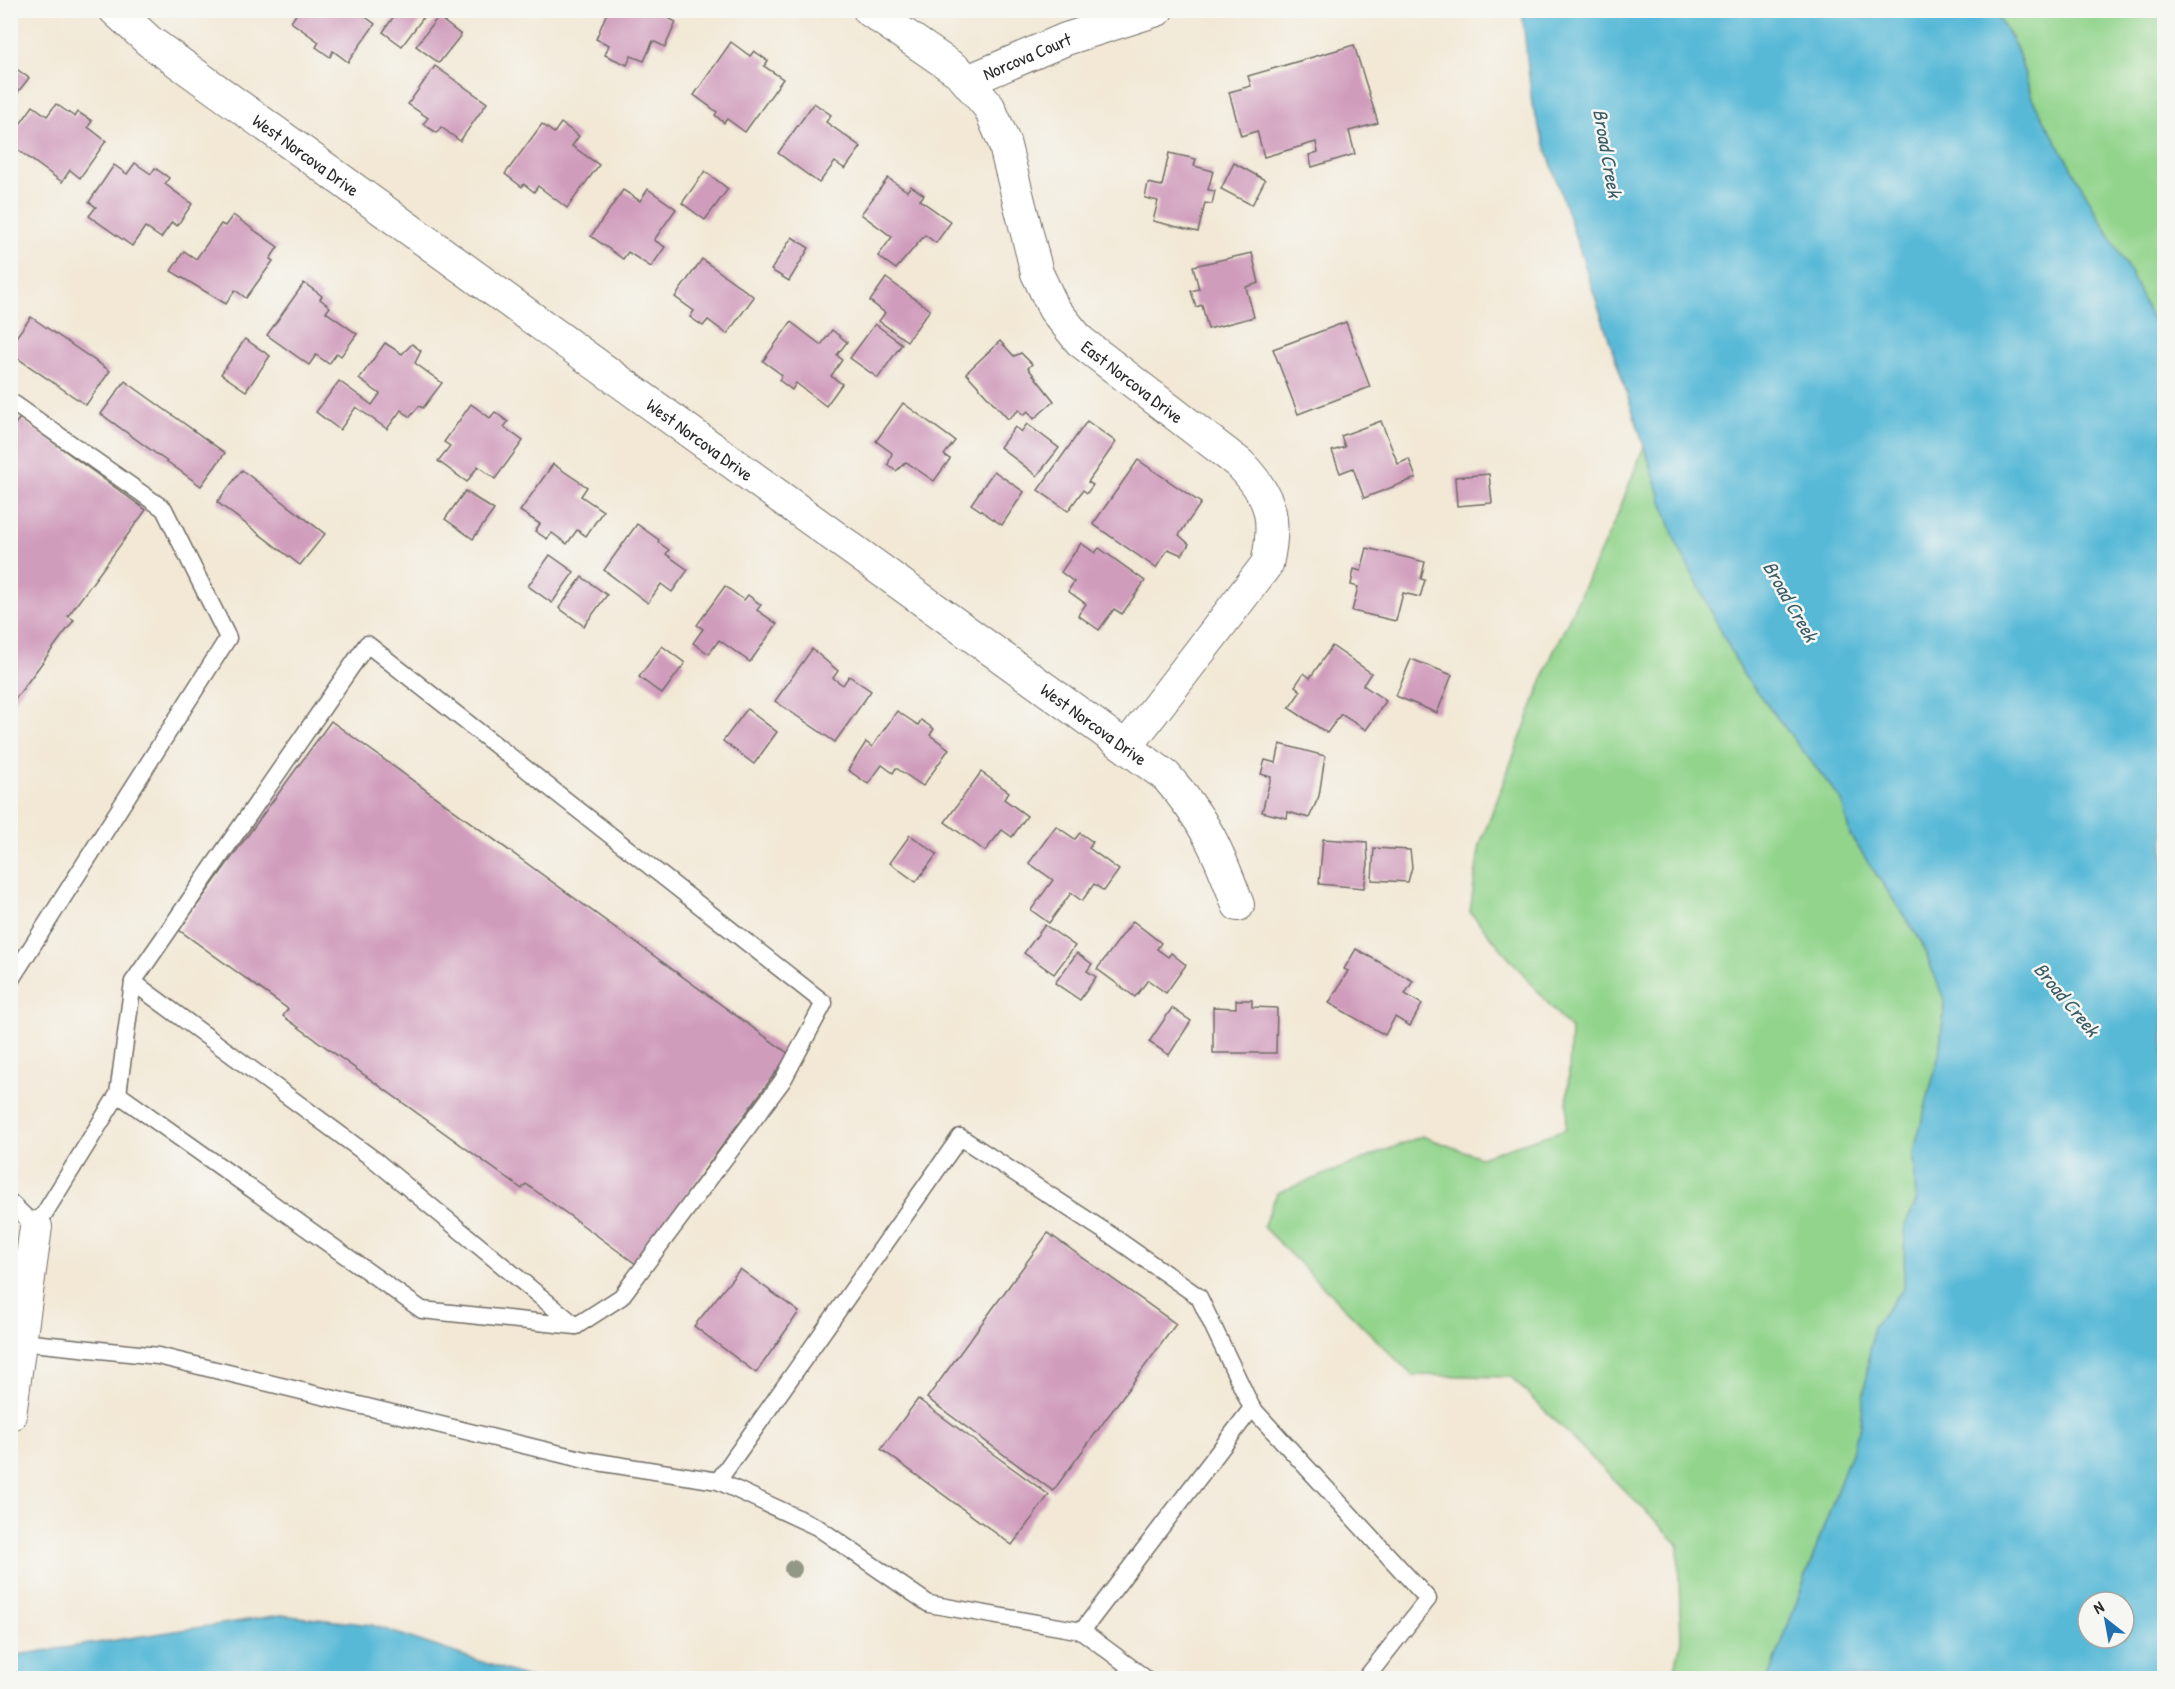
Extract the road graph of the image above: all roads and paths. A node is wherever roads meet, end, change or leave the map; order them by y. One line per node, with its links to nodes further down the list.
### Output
1 (115, 10): 6 (street, West Norcova Drive)
2 (869, 10): 4 (street, East Norcova Drive)
3 (1157, 10): 4 (street, Norcova Court)
4 (968, 81): 6 (street, East Norcova Drive)
5 (10, 401): 8 (lane)
6 (1127, 746): 7 (street, West Norcova Drive)
7 (1238, 905)
8 (10, 981)
9 (133, 982): 10 (lane); 14 (lane); 14 (lane)
10 (118, 1094): 12 (lane); 14 (lane)
11 (10, 1202): 12 (lane)
12 (36, 1227): 13 (street)
13 (18, 1304): 15 (street)
14 (576, 1326)
15 (22, 1342): 17 (street); 18 (lane)
16 (1252, 1408): 18 (lane); 19 (lane); 21 (lane)
17 (10, 1415)
18 (718, 1481): 19 (lane)
19 (1082, 1631): 20 (lane)
20 (1145, 1678)
21 (1366, 1678)

